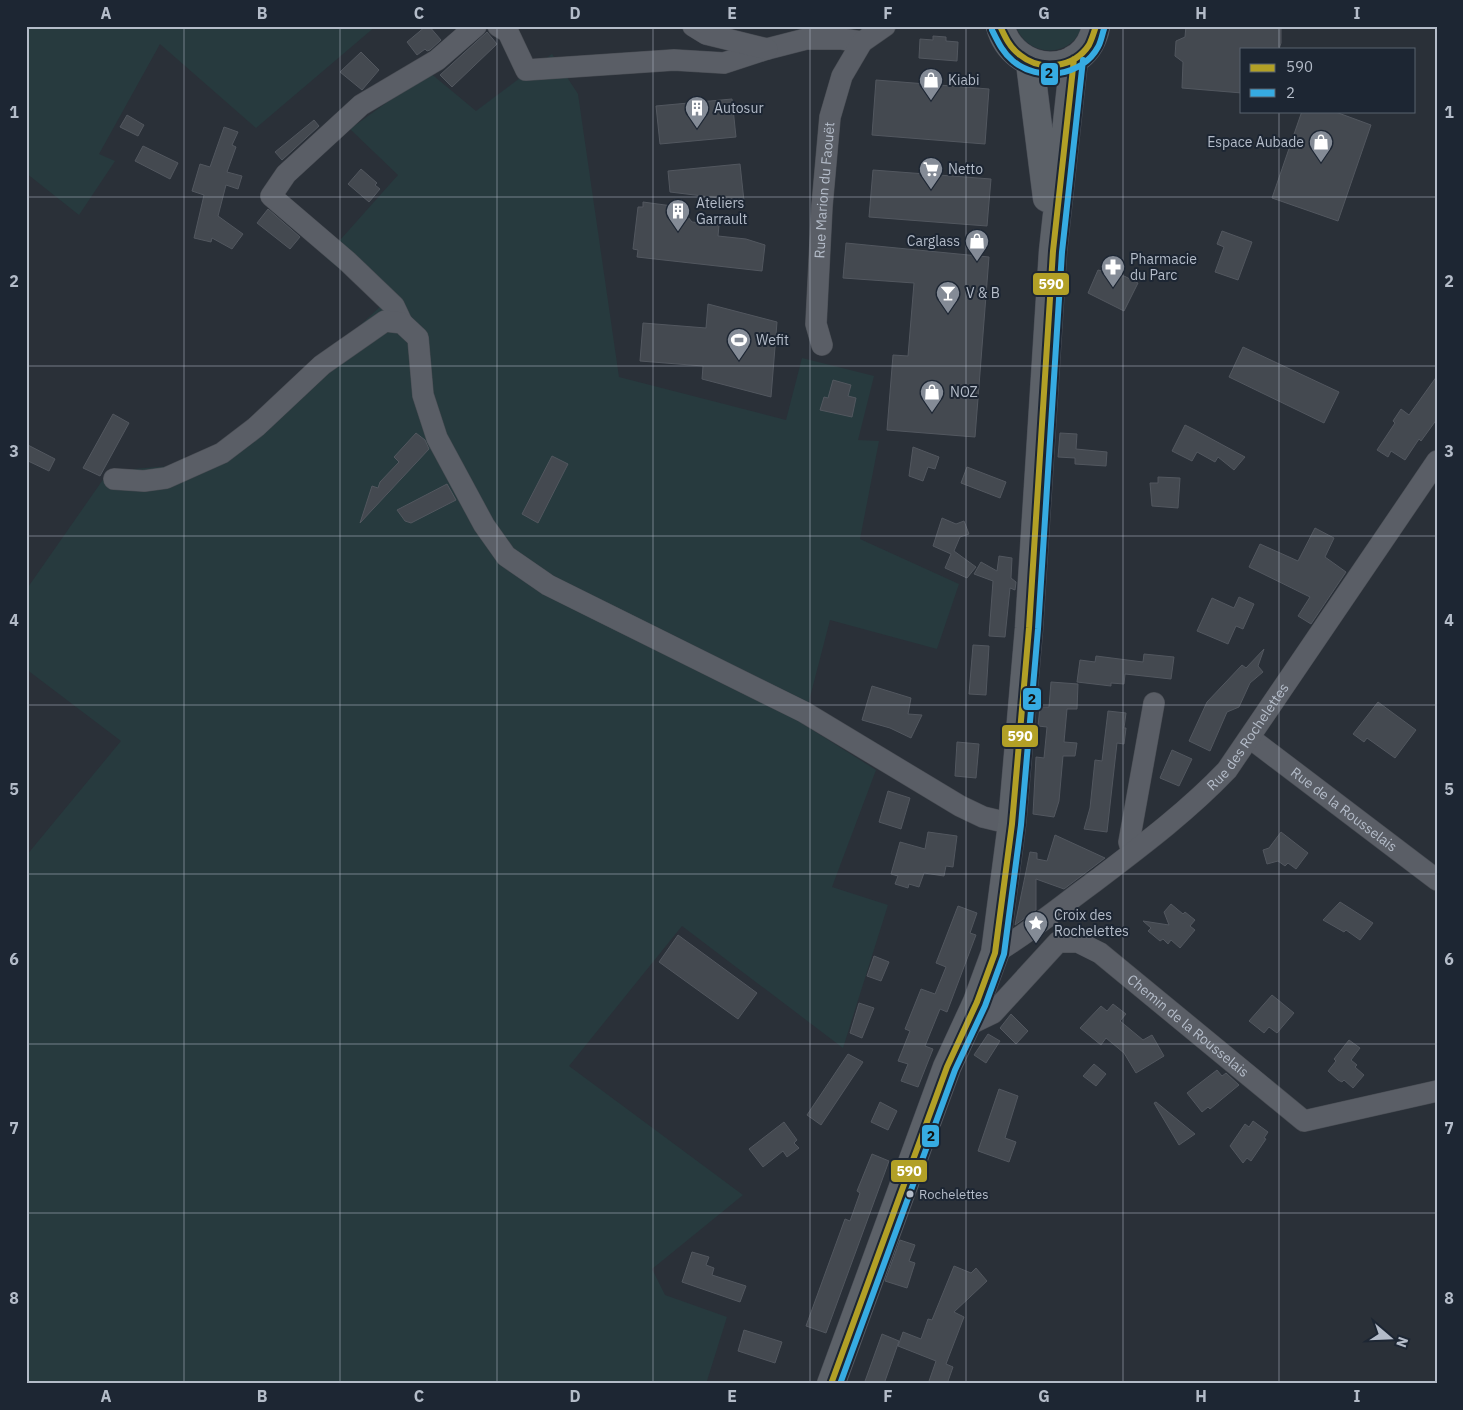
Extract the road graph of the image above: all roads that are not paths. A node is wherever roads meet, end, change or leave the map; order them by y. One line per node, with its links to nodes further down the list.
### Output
1 (476, 26): 12 (street)
2 (498, 26): 8 (street)
3 (693, 26): 8 (street)
4 (885, 26): 7 (street, Rue Marion du Faouët)
5 (1000, 26): 10 (main road)
6 (1096, 26): 9 (main road)
7 (862, 42): 8 (street); 13 (street, Rue Marion du Faouët)
8 (767, 49)
9 (1074, 59): 10 (main road); 11 (main road)
10 (1030, 63): 11 (main road)
11 (1053, 251): 18 (main road)
12 (402, 323): 15 (street); 18 (street)
13 (822, 345)
14 (1437, 461): 17 (street, Rue des Rochelettes)
15 (114, 479)
16 (1154, 703): 19 (street)
17 (1250, 738): 19 (street, Rue des Rochelettes); 20 (street, Rue de la Rousselais)
18 (1012, 824): 21 (main road)
19 (1132, 852): 21 (street, Rue des Rochelettes)
20 (1437, 880)
21 (995, 952): 22 (main road)
22 (966, 1026): 23 (street, Chemin de la Rousselais); 24 (main road)
23 (1437, 1092)
24 (831, 1384)

